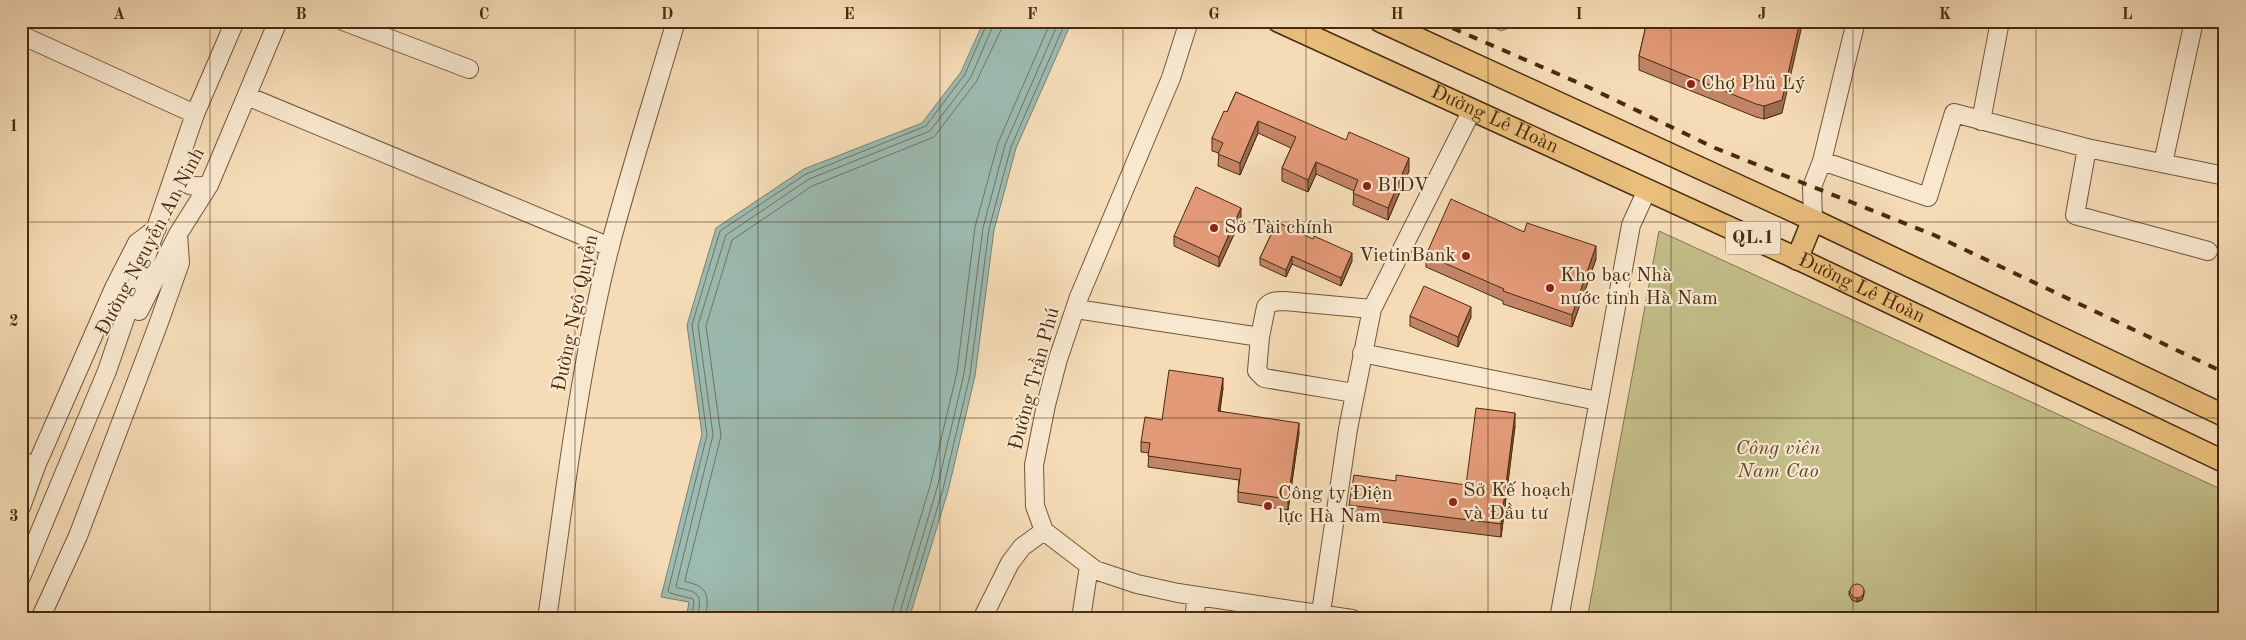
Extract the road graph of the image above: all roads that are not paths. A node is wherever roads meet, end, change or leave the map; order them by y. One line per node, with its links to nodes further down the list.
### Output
1 (28, 21): 12 (street)
2 (235, 21): 17 (street, Đường Nguyễn An Ninh)
3 (278, 21): 15 (street, Đường Nguyễn An Ninh)
4 (343, 21): 14 (street)
5 (676, 21): 29 (street, Đường Ngô Quyền)
6 (1189, 21): 33 (street, Đường Trần Phú)
7 (1278, 21): 16 (main road, Đường Lê Hoàn / QL.1)
8 (1380, 21): 26 (main road, Đường Lê Hoàn / QL.1)
9 (1856, 21): 20 (street)
10 (2000, 21): 18 (street)
11 (2194, 21): 21 (street)
12 (21, 28)
13 (21, 35): 17 (street)
14 (469, 69)
15 (247, 96): 24 (street, Đường Nguyễn An Ninh); 29 (street)
16 (1472, 110): 25 (main road, Đường Lê Hoàn / QL.1); 32 (street)
17 (195, 114): 22 (street, Đường Nguyễn An Ninh)
18 (1982, 120): 19 (street); 20 (street)
19 (2087, 148): 21 (street); 30 (street)
20 (1822, 162): 26 (street)
21 (2163, 163): 23 (street)
22 (175, 173): 24 (street); 27 (street, Đường Nguyễn An Ninh)
23 (2225, 176)
24 (210, 185): 28 (street, Đường Nguyễn An Ninh)
25 (1647, 190): 31 (main road, Đường Lê Hoàn / QL.1); 38 (street)
26 (1814, 220): 31 (main road); 39 (main road, Đường Lê Hoàn / QL.1)
27 (157, 228): 36 (street, Đường Nguyễn An Ninh); 41 (street)
28 (178, 234): 36 (street, Đường Nguyễn An Ninh); 48 (street)
29 (610, 247): 49 (street, Đường Ngô Quyền)
30 (2208, 252)
31 (1797, 259): 40 (main road, Đường Lê Hoàn / QL.1)
32 (1372, 308): 34 (street); 35 (street)
33 (1076, 309): 34 (street); 43 (street, Đường Trần Phú)
34 (1260, 337): 37 (street)
35 (1362, 353): 37 (street); 38 (street)
36 (108, 372): 45 (street, Đường Nguyễn An Ninh)
37 (1354, 393): 47 (street)
38 (1598, 401): 54 (street)
39 (2225, 416)
40 (2225, 462)
41 (29, 463): 42 (street)
42 (21, 506)
43 (1044, 531): 44 (street); 50 (street)
44 (1089, 566): 46 (street); 51 (street)
45 (21, 577)
46 (1197, 596): 47 (street); 52 (street)
47 (1320, 616): 53 (street)
48 (40, 619)
49 (547, 619)
50 (982, 619)
51 (1081, 619)
52 (1194, 619)
53 (1352, 619)
54 (1559, 619)

